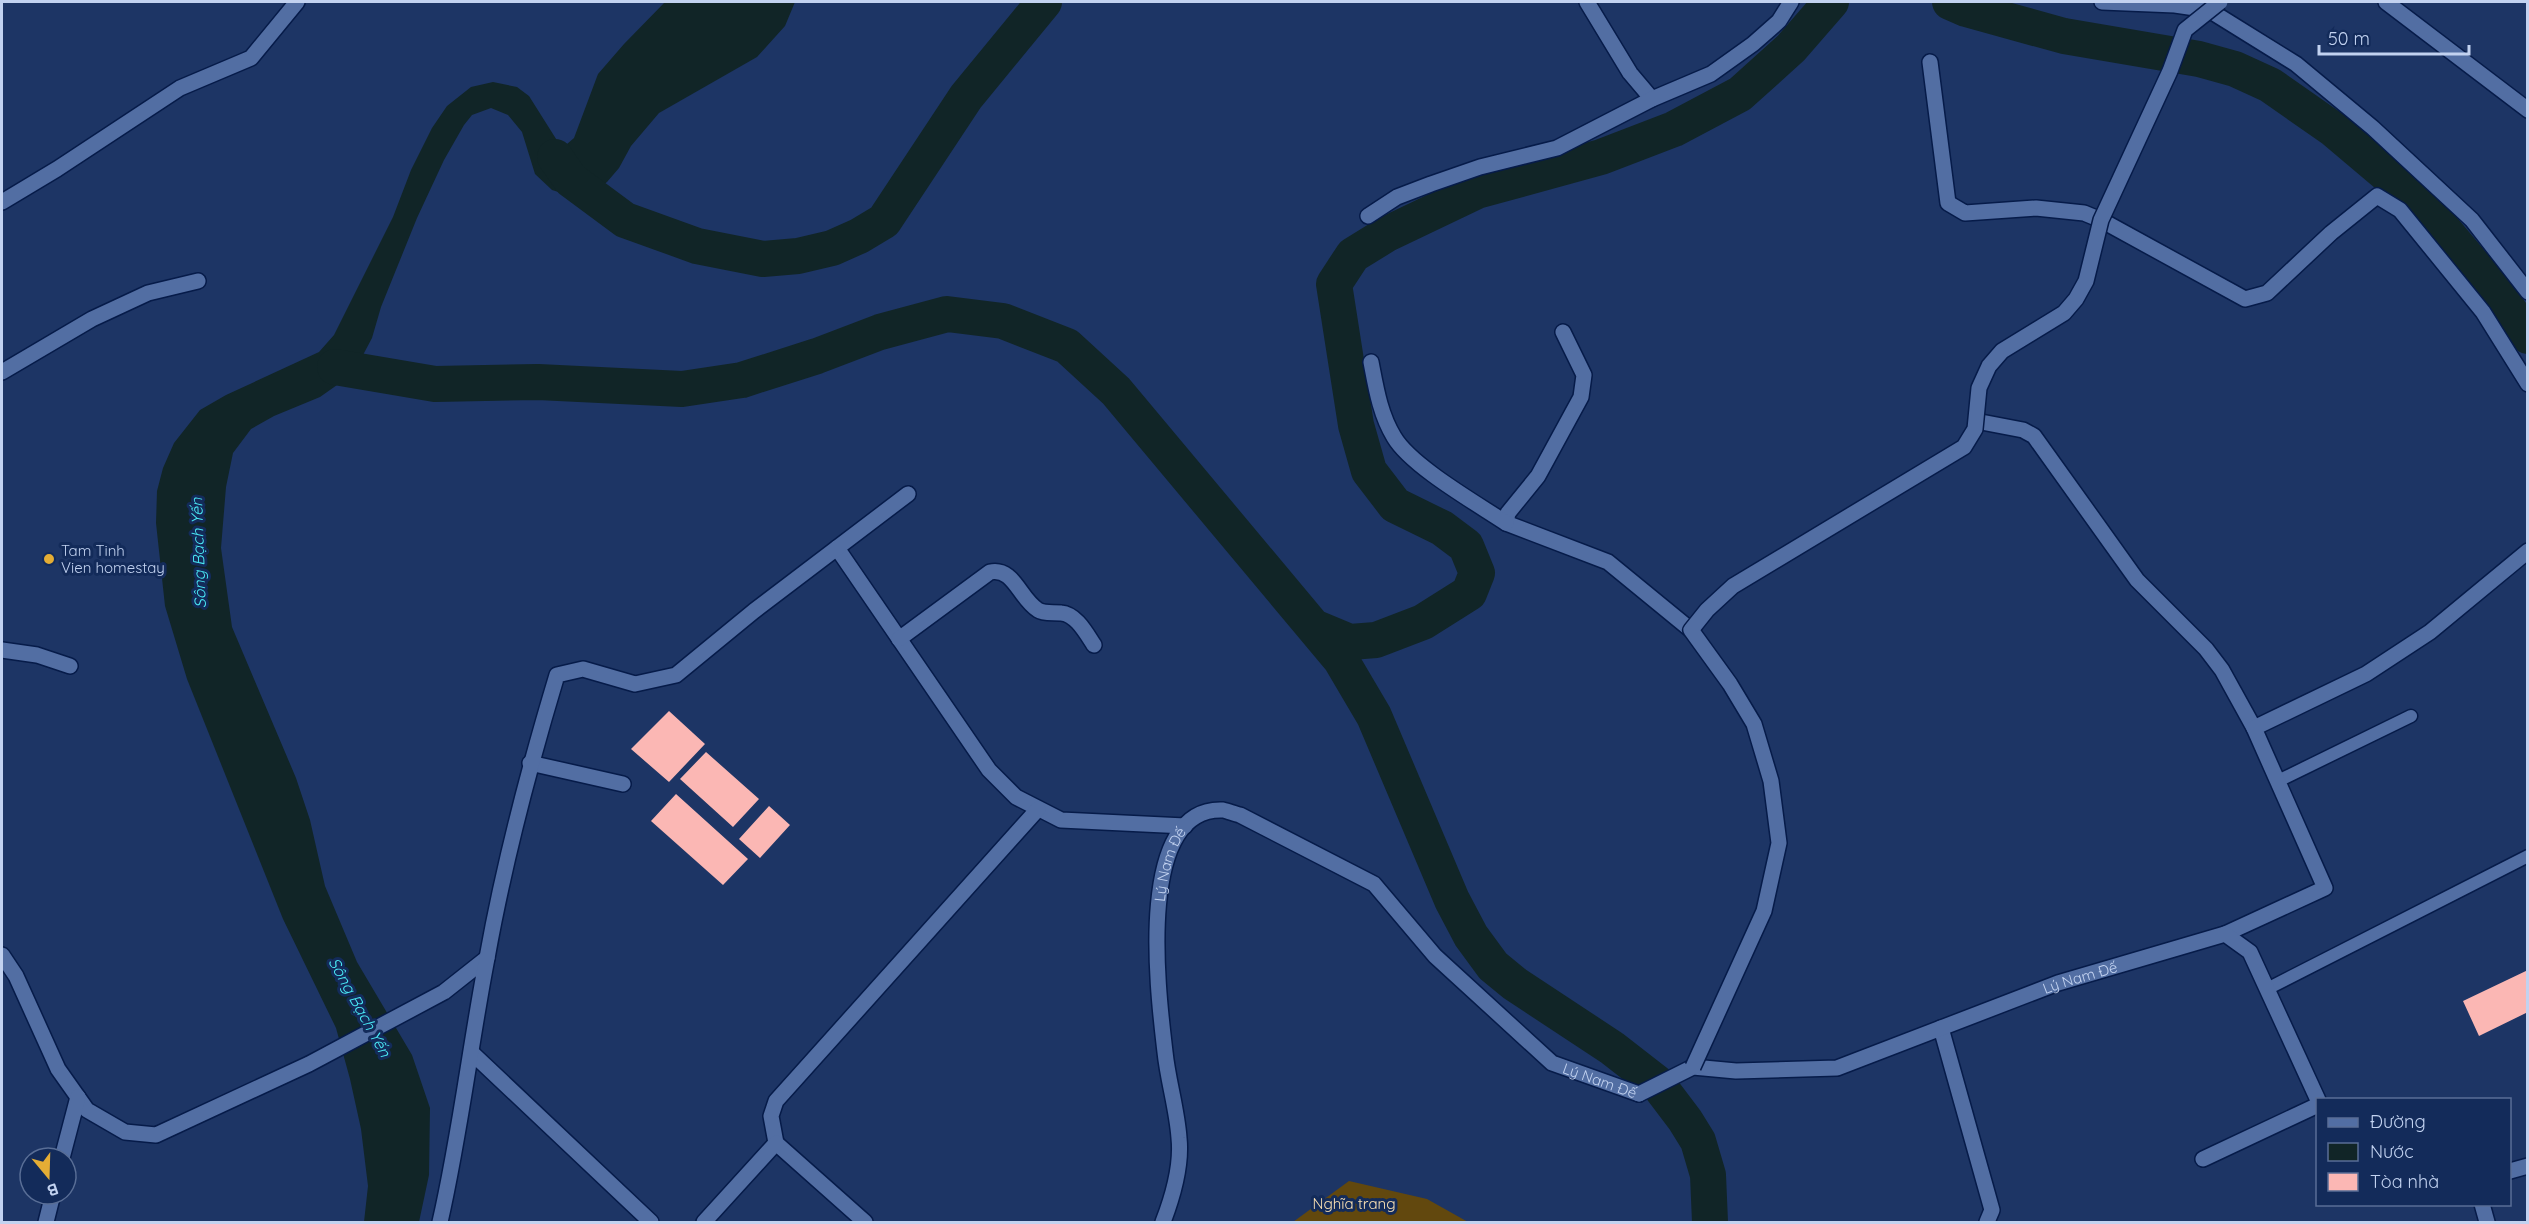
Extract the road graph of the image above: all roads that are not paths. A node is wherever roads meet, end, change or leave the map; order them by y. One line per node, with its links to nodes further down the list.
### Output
1 (297, 2): 10 (street)
2 (1587, 2): 8 (street)
3 (1791, 2): 8 (street)
4 (2102, 2): 6 (street)
5 (2386, 2): 9 (street)
6 (2215, 6): 12 (street, bridge); 14 (street)
7 (1930, 62): 12 (street)
8 (1652, 99): 11 (street)
9 (2528, 110)
10 (2, 202)
11 (1368, 216)
12 (2101, 220): 18 (street); 19 (street, bridge)
13 (198, 281): 17 (street)
14 (2528, 292)
15 (1563, 332): 21 (street)
16 (1371, 362): 21 (street)
17 (2, 372)
18 (2528, 384)
19 (1976, 421): 24 (street, bridge); 30 (street)
20 (908, 494): 22 (street)
21 (1506, 523): 24 (street)
22 (837, 548): 25 (street); 31 (street)
23 (2528, 551): 30 (street)
24 (1691, 630): 43 (street, bridge)
25 (899, 639): 26 (street); 34 (street)
26 (1094, 645)
27 (2, 650): 28 (street)
28 (70, 666)
29 (2411, 716): 32 (lane)
30 (2254, 728): 32 (street)
31 (530, 763): 33 (street); 39 (street)
32 (2278, 781): 37 (street, Lý Nam Đế)
33 (623, 784)
34 (1038, 809): 35 (street); 47 (street)
35 (1185, 826): 43 (street, Lý Nam Đế); 59 (street, Lý Nam Đế)
36 (2528, 856): 40 (lane)
37 (2225, 934): 40 (street); 41 (street, Lý Nam Đế)
38 (2, 955): 44 (street)
39 (487, 957): 42 (street); 44 (street)
40 (2267, 989): 45 (street)
41 (1941, 1028): 43 (street, Lý Nam Đế); 60 (street)
42 (472, 1053): 55 (street); 56 (street)
43 (1693, 1066)
44 (78, 1097): 48 (street)
45 (2317, 1098)
46 (2316, 1106): 49 (street)
47 (776, 1143): 57 (street); 58 (street)
48 (65, 1146)
49 (2203, 1159)
50 (2528, 1166): 51 (street)
51 (2511, 1171)
52 (50, 1206): 54 (street)
53 (2483, 1206): 61 (street)
54 (46, 1222)
55 (440, 1222)
56 (651, 1222)
57 (704, 1222)
58 (864, 1222)
59 (1163, 1222)
60 (1987, 1222)
61 (2487, 1222)

